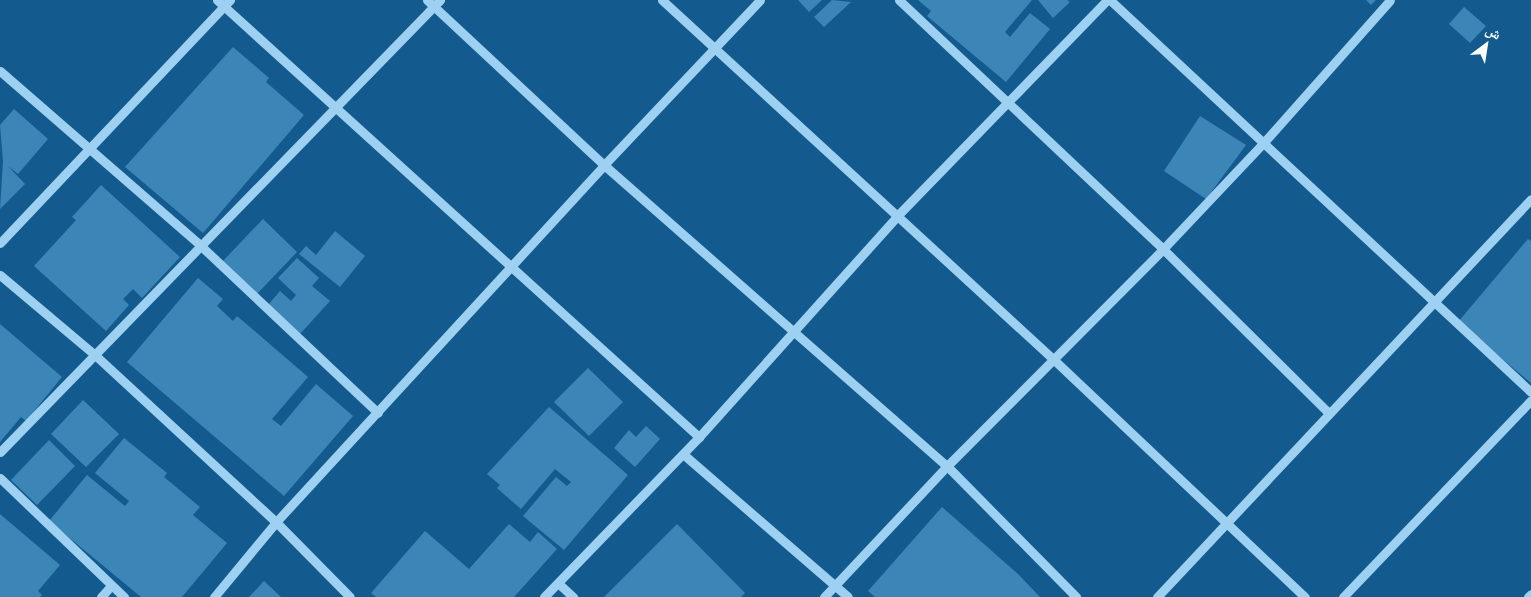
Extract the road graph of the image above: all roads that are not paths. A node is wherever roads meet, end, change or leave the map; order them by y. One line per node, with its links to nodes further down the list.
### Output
1 (662, 0): 8 (street)
2 (760, 0): 8 (street)
3 (899, 0): 10 (street)
4 (1108, 0): 10 (street); 12 (street)
5 (1390, 0): 12 (street)
6 (224, 2): 11 (street); 13 (street)
7 (433, 2): 11 (street); 14 (street)
8 (716, 48): 14 (street); 16 (street)
9 (0, 71): 13 (street)
10 (1008, 101): 16 (street); 19 (street)
11 (334, 107): 18 (street); 20 (street)
12 (1264, 142): 19 (street); 22 (street)
13 (88, 149): 17 (street); 18 (street)
14 (604, 165): 20 (street); 23 (street)
15 (1531, 199): 22 (street)
16 (898, 215): 23 (street); 25 (street)
17 (0, 242)
18 (201, 246): 24 (street); 28 (street)
19 (1163, 249): 25 (street); 29 (street)
20 (510, 268): 28 (street); 30 (street)
21 (0, 274): 24 (street)
22 (1432, 300): 26 (street); 29 (street)
23 (795, 331): 30 (street); 33 (street)
24 (95, 355): 31 (street); 35 (street)
25 (1052, 358): 33 (street); 36 (street)
26 (1531, 392)
27 (1531, 400): 52 (street)
28 (378, 413): 35 (street)
29 (1329, 413): 36 (street)
30 (699, 437): 32 (street)
31 (0, 452)
32 (683, 454): 37 (street); 39 (street)
33 (947, 466): 39 (street); 49 (street)
34 (0, 478): 38 (street)
35 (276, 522): 43 (street); 44 (street)
36 (1226, 523): 50 (street); 51 (street)
37 (558, 583): 45 (street); 46 (street)
38 (111, 586): 41 (street); 42 (street)
39 (834, 586): 47 (street); 48 (street)
40 (1531, 594): 53 (street)
41 (101, 597)
42 (124, 597)
43 (214, 597)
44 (350, 597)
45 (544, 597)
46 (573, 597)
47 (824, 597)
48 (848, 597)
49 (1076, 597)
50 (1157, 597)
51 (1305, 597)
52 (1343, 597)
53 (1528, 597)

